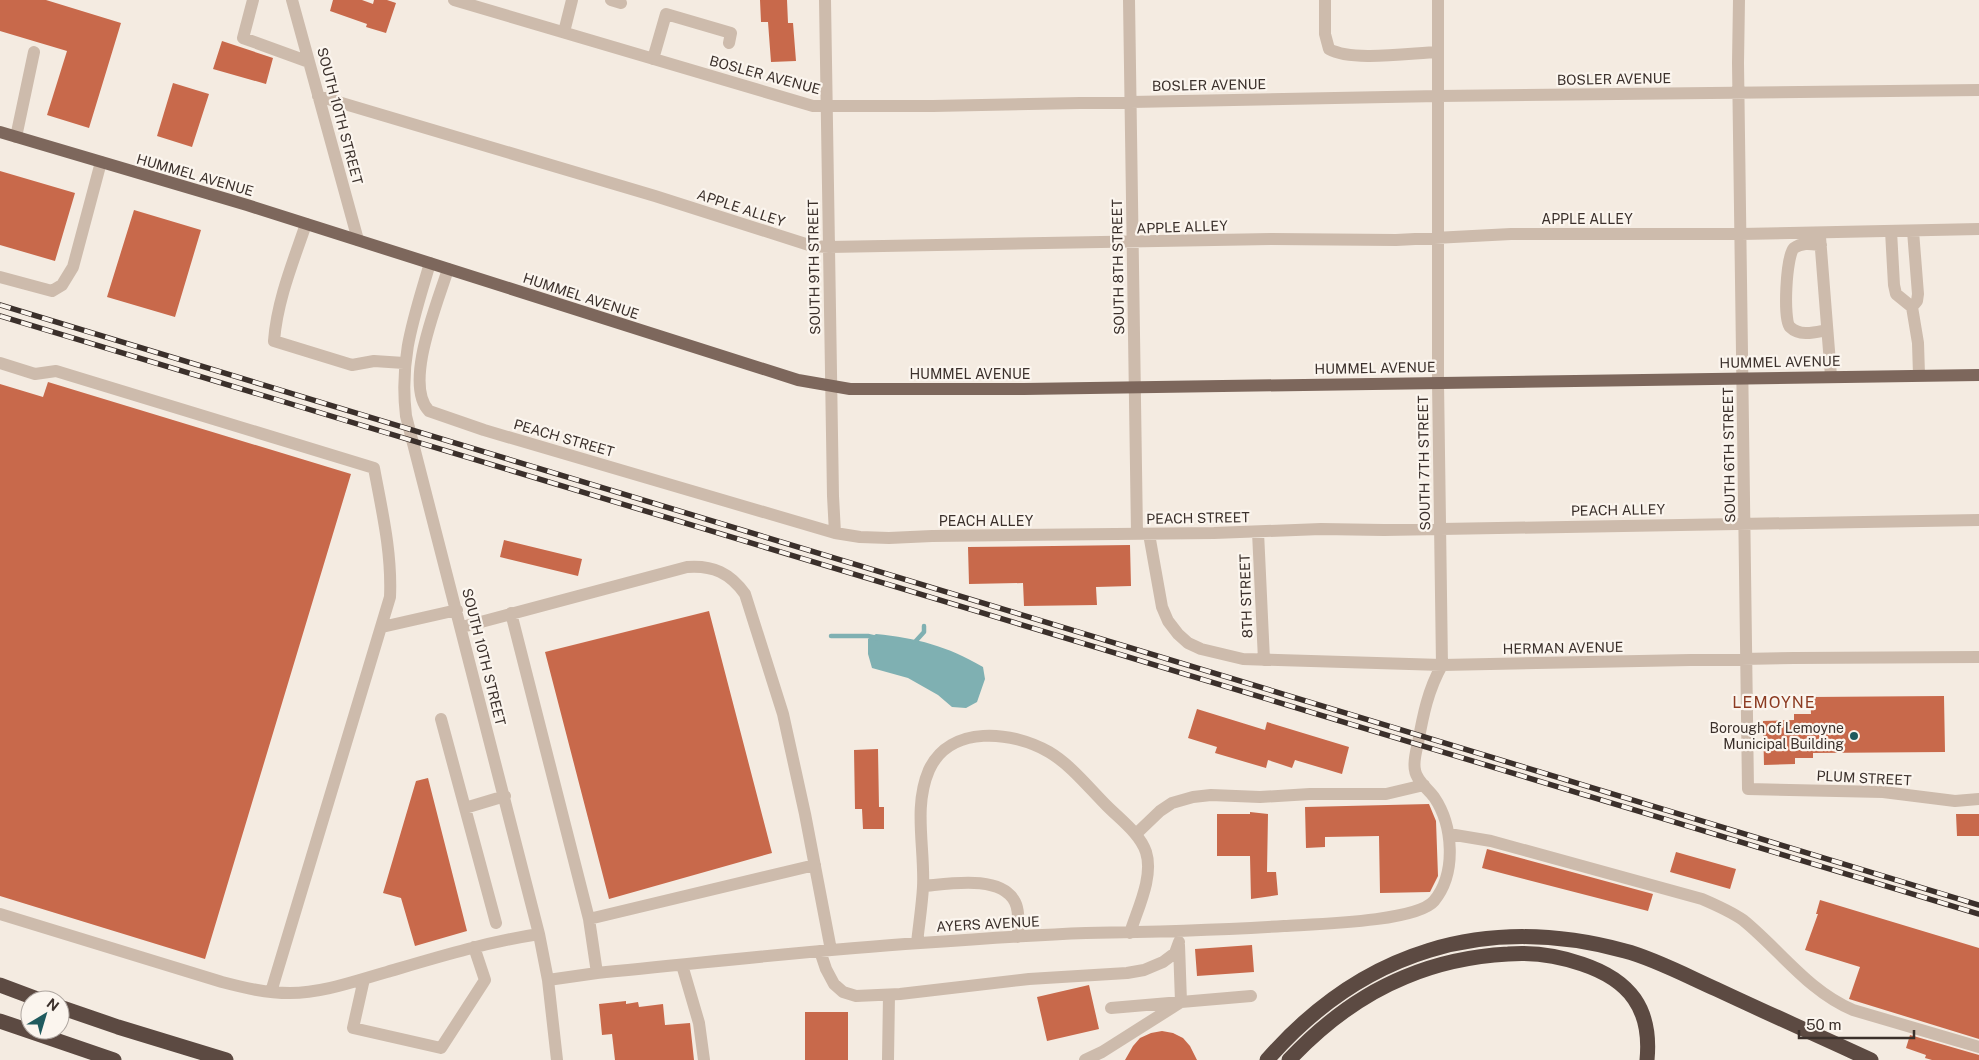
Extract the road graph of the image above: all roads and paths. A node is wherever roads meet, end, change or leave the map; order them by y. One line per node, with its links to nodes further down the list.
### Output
1 (253, 0): 15 (street)
2 (292, 0): 15 (street, SOUTH 10TH STREET)
3 (454, 0): 10 (street, BOSLER AVENUE)
4 (572, 0): 10 (street)
5 (825, 0): 21 (street, SOUTH 9TH STREET)
6 (1129, 0): 20 (street, SOUTH 8TH STREET)
7 (1325, 0): 13 (street)
8 (1438, 0): 13 (street, SOUTH 7TH STREET)
9 (1739, 0): 17 (street, SOUTH 6TH STREET)
10 (564, 32): 14 (street, BOSLER AVENUE)
11 (729, 43): 14 (street)
12 (34, 52): 23 (street)
13 (1438, 52): 19 (street, SOUTH 7TH STREET)
14 (653, 59): 21 (street, BOSLER AVENUE)
15 (309, 62): 18 (street, SOUTH 10TH STREET)
16 (1979, 90): 17 (street, BOSLER AVENUE)
17 (1738, 92): 19 (street, BOSLER AVENUE); 29 (street, SOUTH 6TH STREET)
18 (318, 96): 32 (street, SOUTH 10TH STREET); 34 (street, APPLE ALLEY)
19 (1438, 96): 20 (street, BOSLER AVENUE); 30 (street, SOUTH 7TH STREET)
20 (1130, 102): 21 (street, BOSLER AVENUE); 33 (street, SOUTH 8TH STREET)
21 (827, 106): 34 (street, SOUTH 9TH STREET)
22 (0, 132): 23 (main road, HUMMEL AVENUE)
23 (16, 137): 24 (main road, HUMMEL AVENUE)
24 (100, 162): 25 (main road, HUMMEL AVENUE); 37 (street)
25 (306, 224): 32 (main road, HUMMEL AVENUE); 41 (street)
26 (1979, 229): 27 (street, APPLE ALLEY)
27 (1913, 230): 28 (street, APPLE ALLEY); 38 (street)
28 (1891, 231): 31 (street, APPLE ALLEY); 38 (street)
29 (1741, 234): 30 (street, APPLE ALLEY); 31 (street, APPLE ALLEY); 45 (street, SOUTH 6TH STREET)
30 (1437, 238): 33 (street, APPLE ALLEY); 46 (street, SOUTH 7TH STREET)
31 (1820, 238): 39 (street); 39 (street)
32 (358, 240): 35 (main road, HUMMEL AVENUE)
33 (1133, 243): 34 (street, APPLE ALLEY); 48 (street, SOUTH 8TH STREET)
34 (829, 248): 47 (street, SOUTH 9TH STREET)
35 (430, 263): 36 (main road, HUMMEL AVENUE); 41 (street, SOUTH 10TH STREET)
36 (448, 269): 47 (main road, HUMMEL AVENUE); 53 (street, PEACH STREET)
37 (0, 277)
38 (1912, 307): 43 (street)
39 (1827, 330): 44 (street)
40 (0, 363): 58 (street)
41 (404, 363): 55 (street, SOUTH 10TH STREET)
42 (1979, 374): 43 (main road, HUMMEL AVENUE)
43 (1919, 375): 44 (main road, HUMMEL AVENUE)
44 (1831, 376): 45 (main road, HUMMEL AVENUE)
45 (1742, 378): 46 (main road, HUMMEL AVENUE); 50 (street, SOUTH 6TH STREET)
46 (1438, 382): 48 (main road, HUMMEL AVENUE); 51 (street, SOUTH 7TH STREET)
47 (832, 387): 48 (main road, HUMMEL AVENUE); 53 (street, SOUTH 9TH STREET)
48 (1134, 387): 54 (street, SOUTH 8TH STREET)
49 (1979, 520): 50 (street, PEACH ALLEY)
50 (1745, 524): 51 (street, PEACH ALLEY); 61 (street, SOUTH 6TH STREET)
51 (1441, 528): 52 (street, PEACH ALLEY); 63 (street, SOUTH 7TH STREET)
52 (1258, 532): 54 (street, PEACH STREET); 62 (street, 8TH STREET)
53 (835, 533): 54 (street, PEACH ALLEY)
54 (1143, 534): 57 (street, SOUTH 8TH STREET)
55 (457, 610): 58 (street); 59 (street, SOUTH 10TH STREET)
56 (510, 613): 59 (street); 72 (street); 76 (street)
57 (1165, 614): 62 (street, HERMAN AVENUE)
58 (382, 627): 91 (street)
59 (462, 627): 67 (street, SOUTH 10TH STREET)
60 (1979, 657): 61 (street, HERMAN AVENUE)
61 (1746, 659): 63 (street, HERMAN AVENUE); 66 (street, SOUTH 6TH STREET)
62 (1264, 660): 63 (street, HERMAN AVENUE)
63 (1442, 665): 65 (street, SOUTH 7TH STREET)
64 (441, 720): 69 (street)
65 (1424, 785): 70 (street); 71 (street, SOUTH 7TH STREET)
66 (1748, 790): 68 (street, PLUM STREET)
67 (505, 796): 69 (street); 79 (street, SOUTH 10TH STREET)
68 (1979, 799)
69 (465, 808): 77 (street)
70 (1136, 834): 73 (street); 78 (street)
71 (1449, 834): 74 (street, SOUTH 7TH STREET); 98 (street)
72 (815, 865): 76 (street); 84 (street)
73 (923, 886): 80 (street); 82 (street)
74 (1429, 905): 81 (street, AYERS AVENUE)
75 (0, 914): 91 (street)
76 (589, 919): 86 (street)
77 (496, 923)
78 (1130, 933): 80 (street, AYERS AVENUE); 81 (street, AYERS AVENUE)
79 (539, 934): 83 (street); 88 (street, SOUTH 10TH STREET)
80 (1018, 937): 82 (street, AYERS AVENUE)
81 (1179, 937): 92 (street); 94 (street)
82 (917, 943): 84 (street, AYERS AVENUE)
83 (474, 947): 87 (street); 87 (street)
84 (825, 951): 85 (street, AYERS AVENUE); 92 (street)
85 (682, 965): 86 (street, AYERS AVENUE); 102 (street)
86 (597, 973): 88 (street, AYERS AVENUE)
87 (364, 979): 91 (street)
88 (548, 980): 101 (street, SOUTH 10TH STREET)
89 (0, 985): 90 (highway)
90 (20, 992)
91 (271, 992)
92 (888, 995): 103 (street)
93 (1251, 996): 94 (street)
94 (1181, 1002): 95 (street); 104 (street)
95 (1111, 1008)
96 (70, 1010): 100 (highway)
97 (0, 1021): 99 (highway)
98 (1979, 1047)
99 (114, 1060)
100 (226, 1060)
101 (557, 1060)
102 (704, 1060)
103 (888, 1060)
104 (1085, 1060)
105 (1267, 1060): 108 (highway)
106 (1289, 1060): 107 (highway)
107 (1647, 1060)
108 (1871, 1060)

